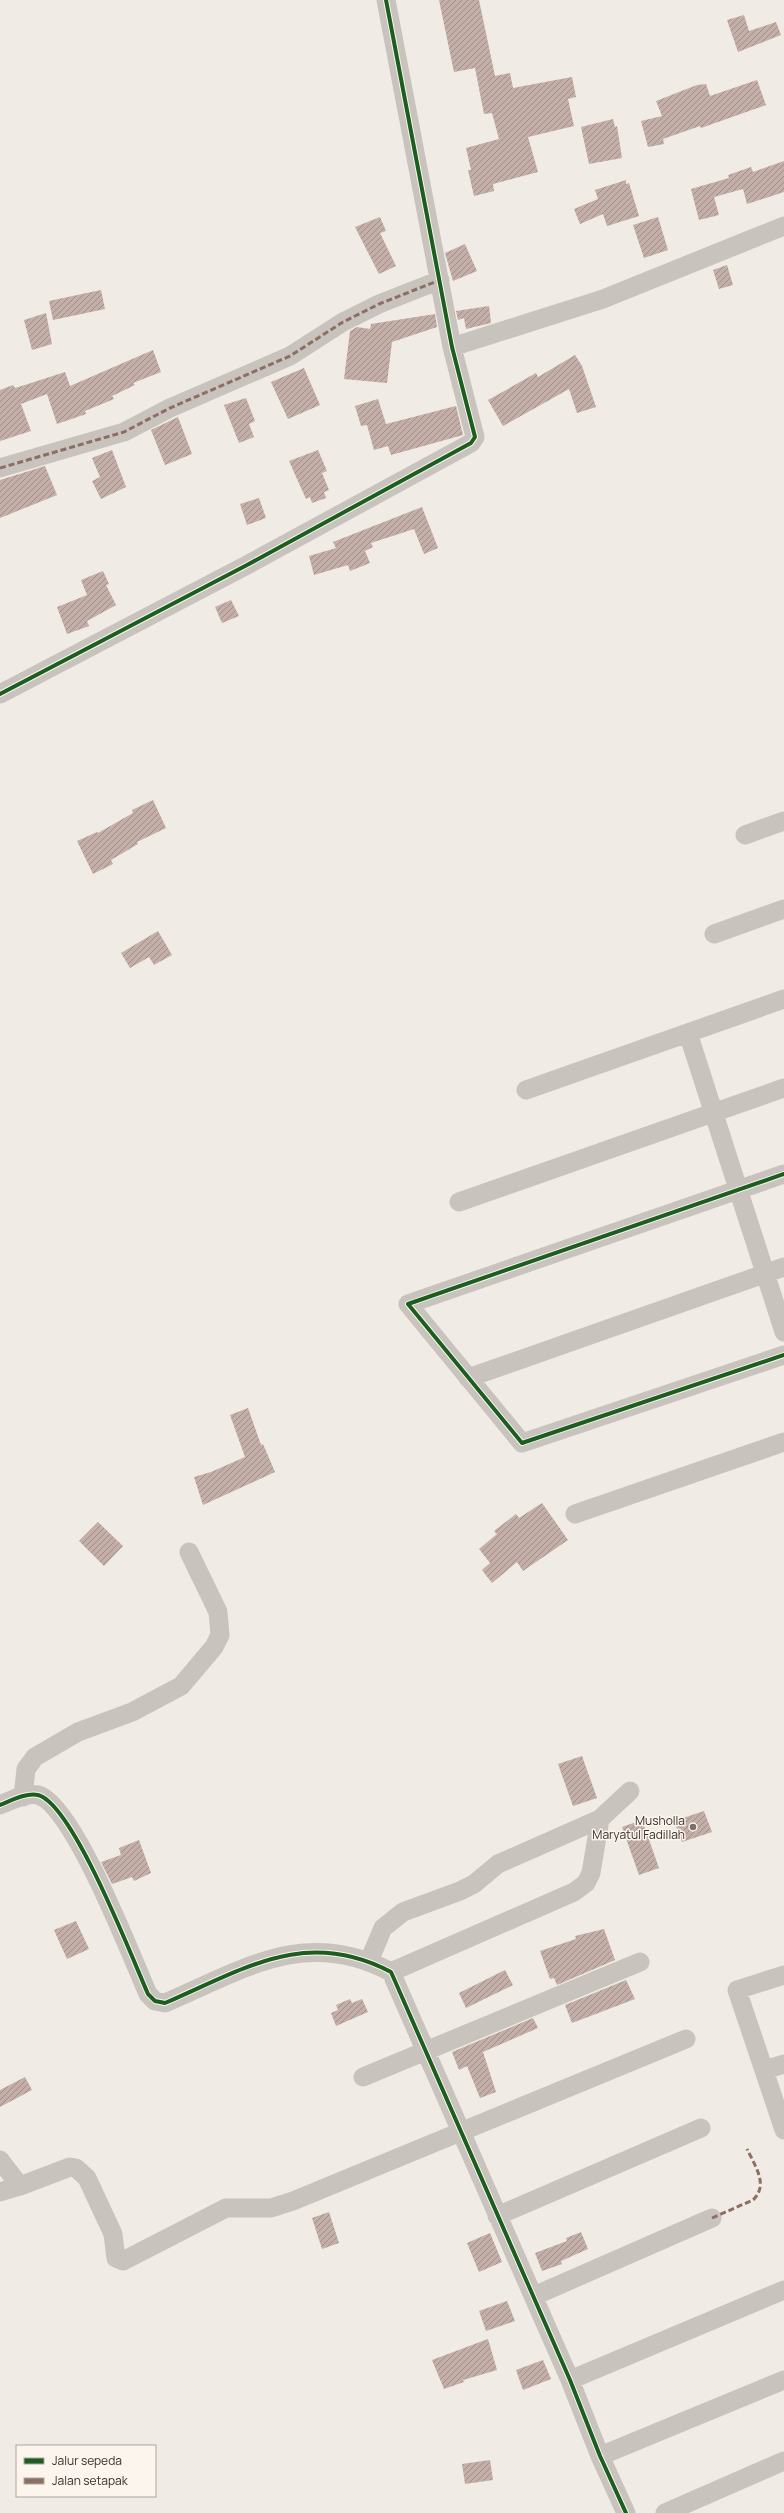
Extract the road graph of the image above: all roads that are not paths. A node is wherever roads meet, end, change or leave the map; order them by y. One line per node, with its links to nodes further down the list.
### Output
1 (386, 0): 3 (street)
2 (784, 226): 4 (street)
3 (440, 280): 4 (street); 5 (street)
4 (452, 347): 6 (street)
5 (0, 468)
6 (0, 694)
7 (784, 821): 8 (street)
8 (745, 835)
9 (784, 909): 10 (street)
10 (714, 934)
11 (784, 999): 12 (street)
12 (688, 1033): 14 (street); 15 (street)
13 (784, 1088): 15 (street)
14 (526, 1090)
15 (714, 1113): 17 (street); 18 (street)
16 (784, 1174): 17 (street)
17 (738, 1190): 20 (street); 23 (street)
18 (460, 1202)
19 (784, 1268): 20 (street)
20 (765, 1274): 21 (street); 23 (street)
21 (784, 1332)
22 (784, 1355): 23 (street)
23 (468, 1378)
24 (784, 1442): 25 (street)
25 (576, 1514)
26 (190, 1552): 28 (street)
27 (630, 1791): 30 (street)
28 (24, 1797): 29 (street); 31 (street)
29 (0, 1805)
30 (600, 1819): 31 (street); 33 (street)
31 (369, 1961): 33 (street)
32 (640, 1962): 36 (street)
33 (391, 1972): 36 (street)
34 (784, 1975): 38 (street)
35 (686, 2039): 42 (street)
36 (426, 2053): 39 (street); 42 (street)
37 (784, 2064): 38 (street)
38 (764, 2070): 41 (street)
39 (363, 2077)
40 (701, 2128): 46 (street)
41 (784, 2130)
42 (460, 2132): 44 (street); 46 (street)
43 (0, 2160): 44 (street)
44 (20, 2186): 45 (street)
45 (0, 2192)
46 (497, 2216): 49 (street)
47 (712, 2218): 49 (street)
48 (784, 2290): 50 (street)
49 (534, 2296): 50 (street)
50 (570, 2380): 52 (street)
51 (784, 2380): 52 (street)
52 (600, 2456): 54 (street)
53 (784, 2461): 55 (street)
54 (626, 2513)
55 (665, 2513)

